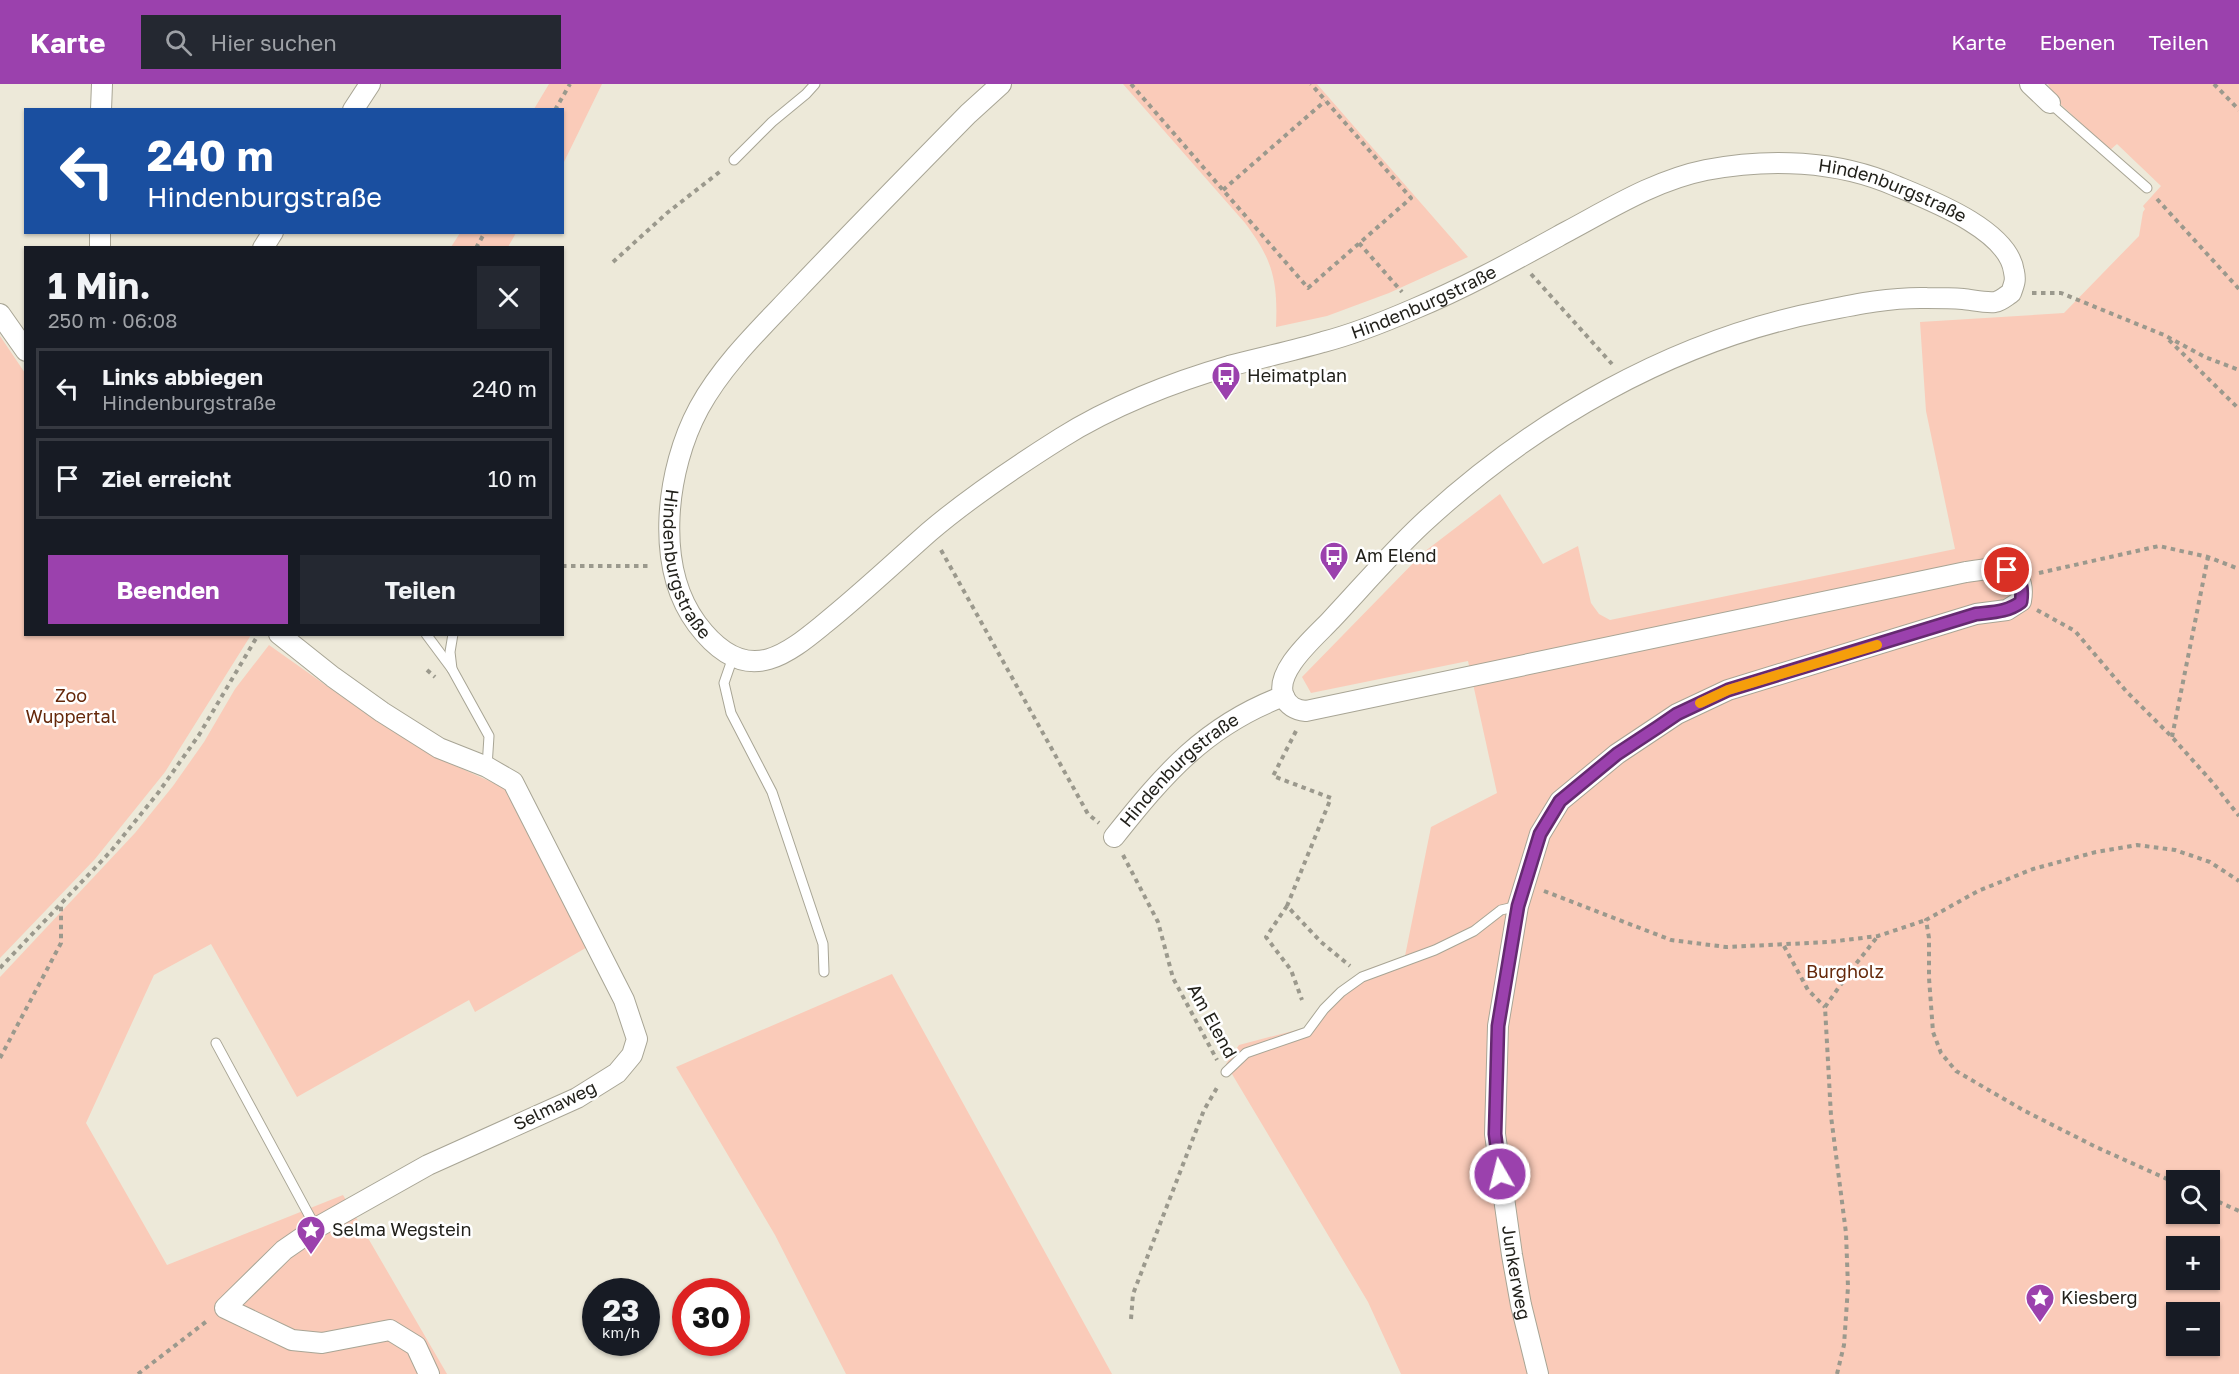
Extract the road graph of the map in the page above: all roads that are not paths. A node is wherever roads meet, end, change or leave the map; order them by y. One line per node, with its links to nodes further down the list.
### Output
1 (102, 84): 7 (street)
2 (370, 84): 8 (street)
3 (815, 84): 9 (lane)
4 (2030, 84): 6 (street)
5 (994, 86): 16 (street, Hindenburgstraße)
6 (2050, 103): 10 (lane)
7 (101, 108)
8 (354, 108)
9 (734, 160)
10 (2147, 188)
11 (0, 314): 12 (street)
12 (24, 348)
13 (282, 636): 19 (street, Selmaweg)
14 (427, 636): 17 (lane)
15 (453, 636): 17 (lane)
16 (733, 657): 18 (street, Hindenburgstraße); 22 (lane)
17 (452, 669): 19 (lane)
18 (1284, 696): 20 (street, Hindenburgstraße); 21 (street, Junkerweg)
19 (487, 767): 25 (street, Selmaweg)
20 (1114, 837)
21 (1518, 906): 24 (lane); 27 (street, Junkerweg)
22 (824, 972)
23 (216, 1043): 25 (lane)
24 (1226, 1072)
25 (316, 1228): 26 (street, Selmaweg)
26 (429, 1374)
27 (1538, 1374)

